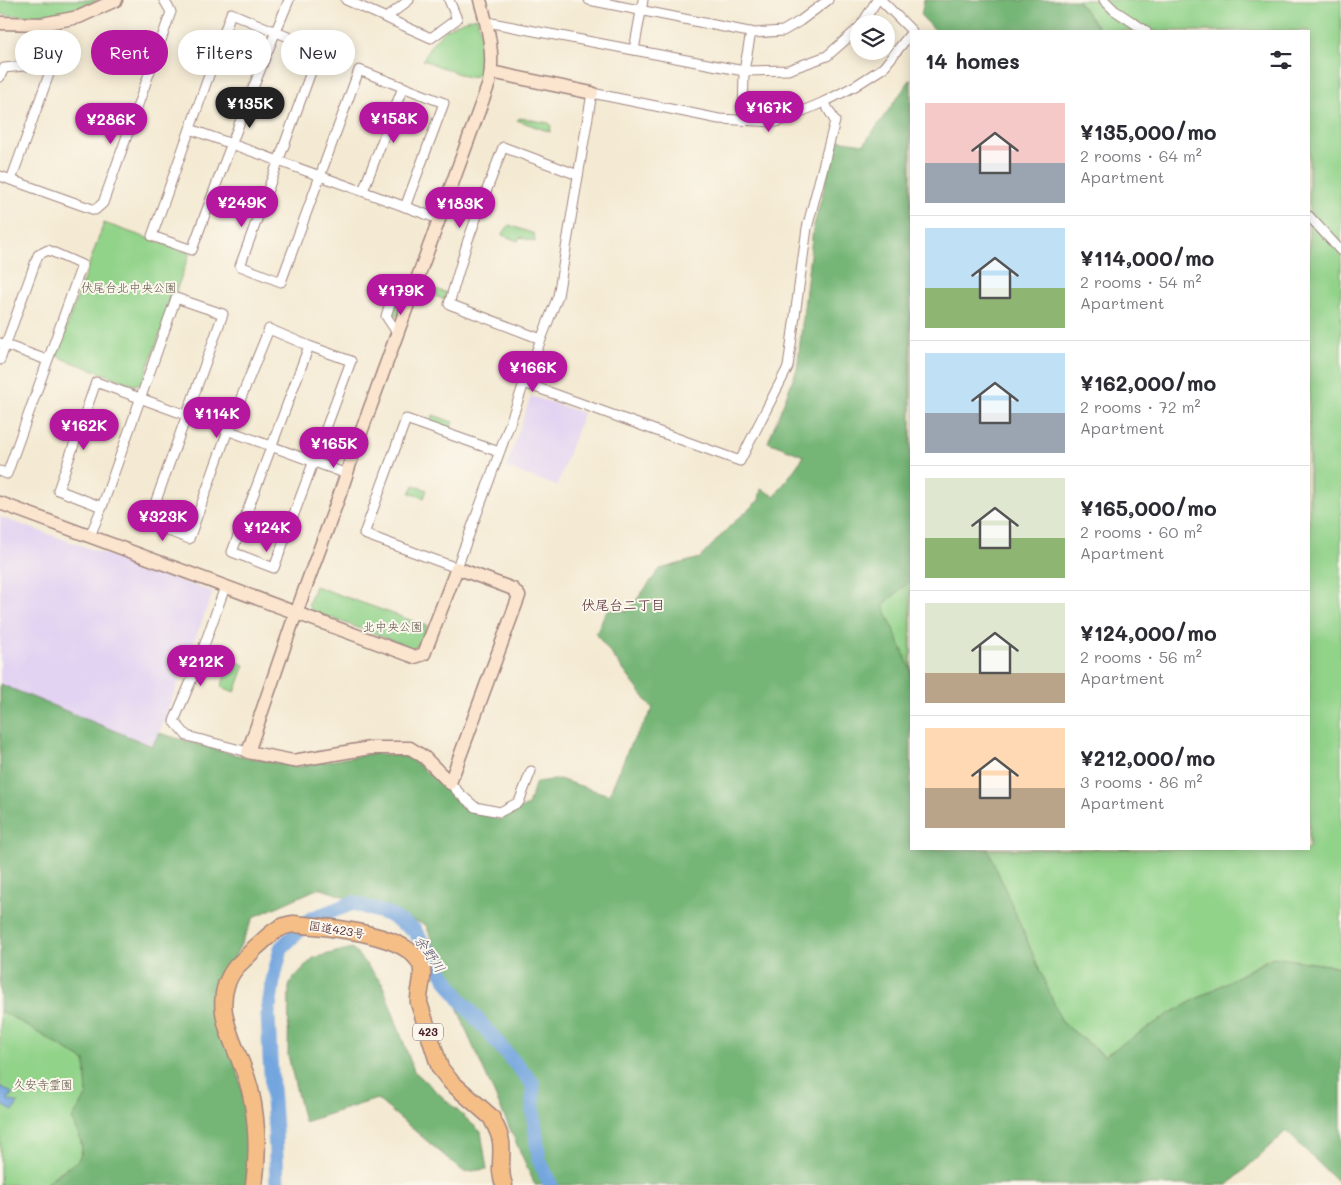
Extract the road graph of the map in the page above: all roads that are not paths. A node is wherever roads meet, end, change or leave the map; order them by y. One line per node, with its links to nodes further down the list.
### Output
1 (116, 0): 18 (street)
2 (164, 0): 39 (street)
3 (289, 0): 20 (street)
4 (346, 0): 16 (street)
5 (409, 0): 16 (street)
6 (449, 0): 16 (street)
7 (480, 0): 17 (street)
8 (589, 0): 14 (street)
9 (643, 0): 14 (street)
10 (828, 0): 22 (street)
11 (877, 0): 15 (street)
12 (881, 0): 21 (street)
13 (1104, 0): 19 (street)
14 (641, 10): 22 (street); 25 (street)
15 (868, 15)
16 (386, 18)
17 (487, 22): 25 (street); 27 (street)
18 (0, 23)
19 (1144, 30)
20 (276, 31): 33 (street); 34 (street); 35 (street)
21 (910, 31)
22 (750, 32): 26 (street)
23 (910, 33): 31 (street)
24 (850, 36): 26 (street)
25 (634, 50): 26 (street)
26 (744, 71): 32 (street)
27 (491, 72): 30 (street); 43 (street)
28 (0, 77): 39 (street)
29 (403, 87): 36 (street); 40 (street); 41 (street)
30 (592, 93): 32 (street); 37 (street)
31 (824, 102): 32 (street); 52 (street)
32 (743, 120)
33 (190, 128): 34 (street); 34 (street)
34 (231, 145): 35 (street)
35 (278, 161): 36 (street); 36 (street)
36 (321, 175): 40 (street)
37 (578, 175): 47 (street); 47 (street)
38 (0, 176): 39 (street)
39 (12, 180)
40 (363, 191): 41 (street)
41 (404, 207): 43 (street)
42 (1310, 217): 44 (street)
43 (439, 219): 45 (street)
44 (1341, 252)
45 (416, 285): 46 (street); 46 (street)
46 (398, 334): 60 (street)
47 (541, 339): 52 (street)
48 (3, 344): 50 (street); 51 (street); 51 (street)
49 (309, 346): 55 (street); 56 (street); 58 (street)
50 (0, 360)
51 (47, 360): 59 (street)
52 (524, 383): 57 (street)
53 (141, 398): 54 (street); 54 (street); 62 (street); 62 (street)
54 (186, 415): 55 (street); 55 (street)
55 (228, 430): 56 (street)
56 (271, 445): 58 (street); 58 (street)
57 (499, 452): 64 (street); 64 (street)
58 (313, 461): 60 (street)
59 (0, 471)
60 (347, 474): 66 (street)
61 (0, 503): 63 (street)
62 (102, 507): 63 (street)
63 (90, 536): 65 (street)
64 (457, 568): 66 (street); 69 (street)
65 (225, 587): 66 (street); 67 (street)
66 (296, 614): 67 (street)
67 (248, 752): 69 (street)
68 (532, 771): 69 (street)
69 (450, 783)
70 (254, 1185): 71 (highway, 国道423号 / 423)
71 (504, 1185)

